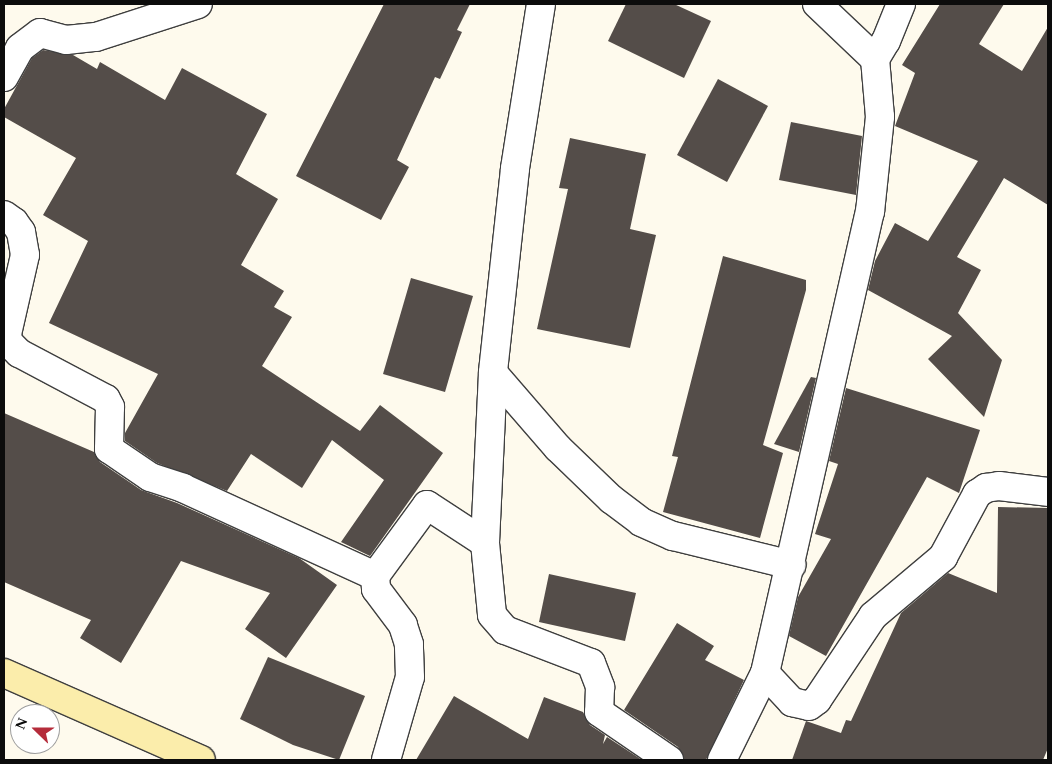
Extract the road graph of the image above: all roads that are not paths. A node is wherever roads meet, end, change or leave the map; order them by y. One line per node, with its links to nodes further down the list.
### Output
1 (198, 4): 6 (street)
2 (540, 4): 8 (street)
3 (817, 4): 5 (street)
4 (901, 4): 5 (street)
5 (875, 59): 11 (street)
6 (4, 77)
7 (4, 216): 12 (street)
8 (493, 373): 10 (street); 11 (street)
9 (1048, 492): 13 (street)
10 (485, 543): 12 (street); 17 (street)
11 (791, 565): 13 (street)
12 (375, 576): 16 (street)
13 (765, 673): 18 (street)
14 (4, 674): 15 (street)
15 (201, 760)
16 (386, 760)
17 (669, 760)
18 (722, 760)

